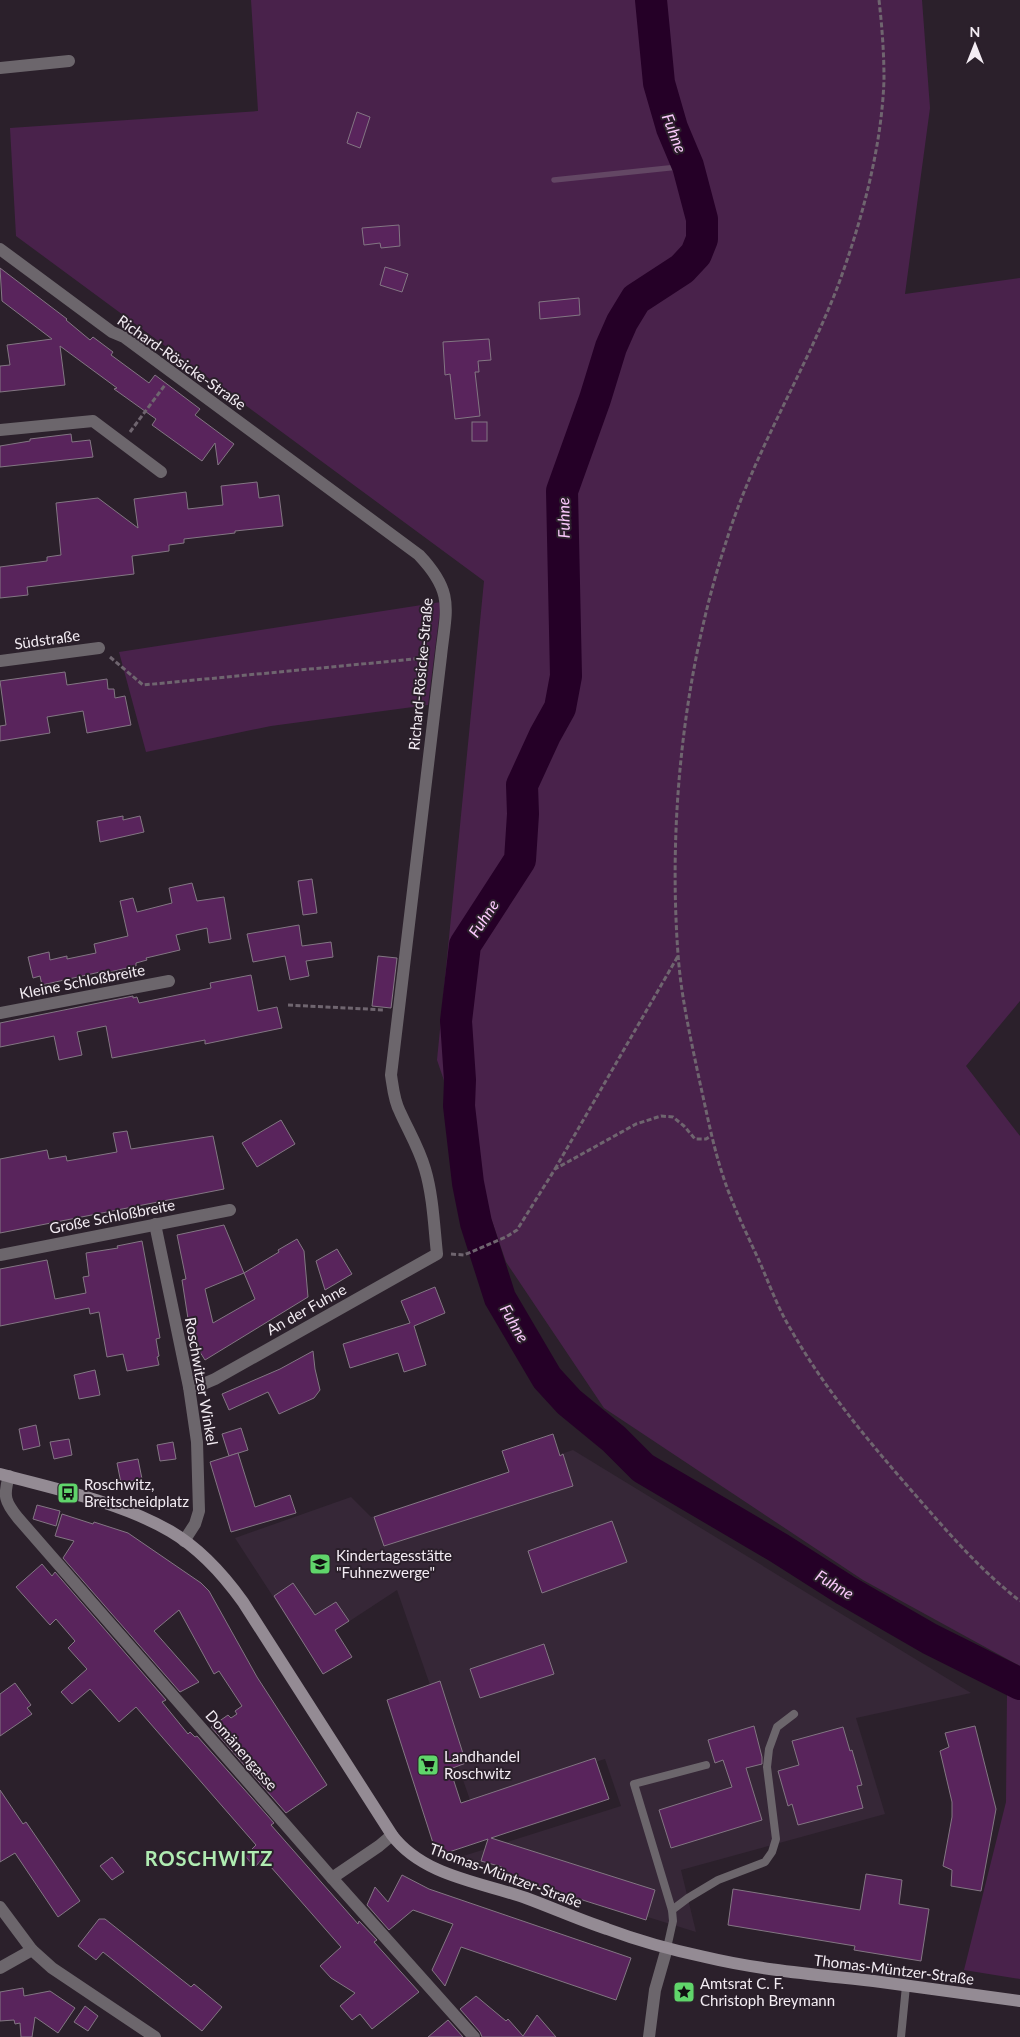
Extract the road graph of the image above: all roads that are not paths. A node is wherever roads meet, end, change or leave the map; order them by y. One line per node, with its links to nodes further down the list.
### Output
1 (69, 61): 2 (street)
2 (0, 68)
3 (0, 249): 12 (street, Richard-Rösicke-Straße)
4 (0, 430): 5 (street)
5 (161, 472)
6 (99, 648): 7 (street, Südstraße)
7 (0, 662)
8 (169, 981): 9 (street, Kleine Schloßbreite)
9 (0, 1013)
10 (230, 1210): 11 (street, Große Schloßbreite)
11 (155, 1224): 13 (street, Große Schloßbreite); 14 (street, Roschwitzer Winkel)
12 (437, 1254): 14 (street, An der Fuhne)
13 (0, 1255)
14 (189, 1387): 16 (street, Roschwitzer Winkel)
15 (4, 1475): 16 (main road, Thomas-Müntzer-Straße); 20 (street, Domänengasse)
16 (184, 1541): 19 (main road, Thomas-Müntzer-Straße)
17 (794, 1714): 22 (lane)
18 (706, 1765): 22 (lane)
19 (392, 1835): 20 (street); 23 (main road, Thomas-Müntzer-Straße)
20 (332, 1878): 29 (street, Domänengasse)
21 (0, 1907): 24 (street)
22 (672, 1910): 23 (lane)
23 (667, 1948): 26 (main road, Thomas-Müntzer-Straße); 30 (street)
24 (32, 1950): 25 (street); 28 (street)
25 (0, 1968)
26 (906, 1986): 27 (main road, Thomas-Müntzer-Straße); 31 (lane)
27 (1020, 2001)
28 (155, 2037)
29 (474, 2037)
30 (649, 2037)
31 (901, 2037)

